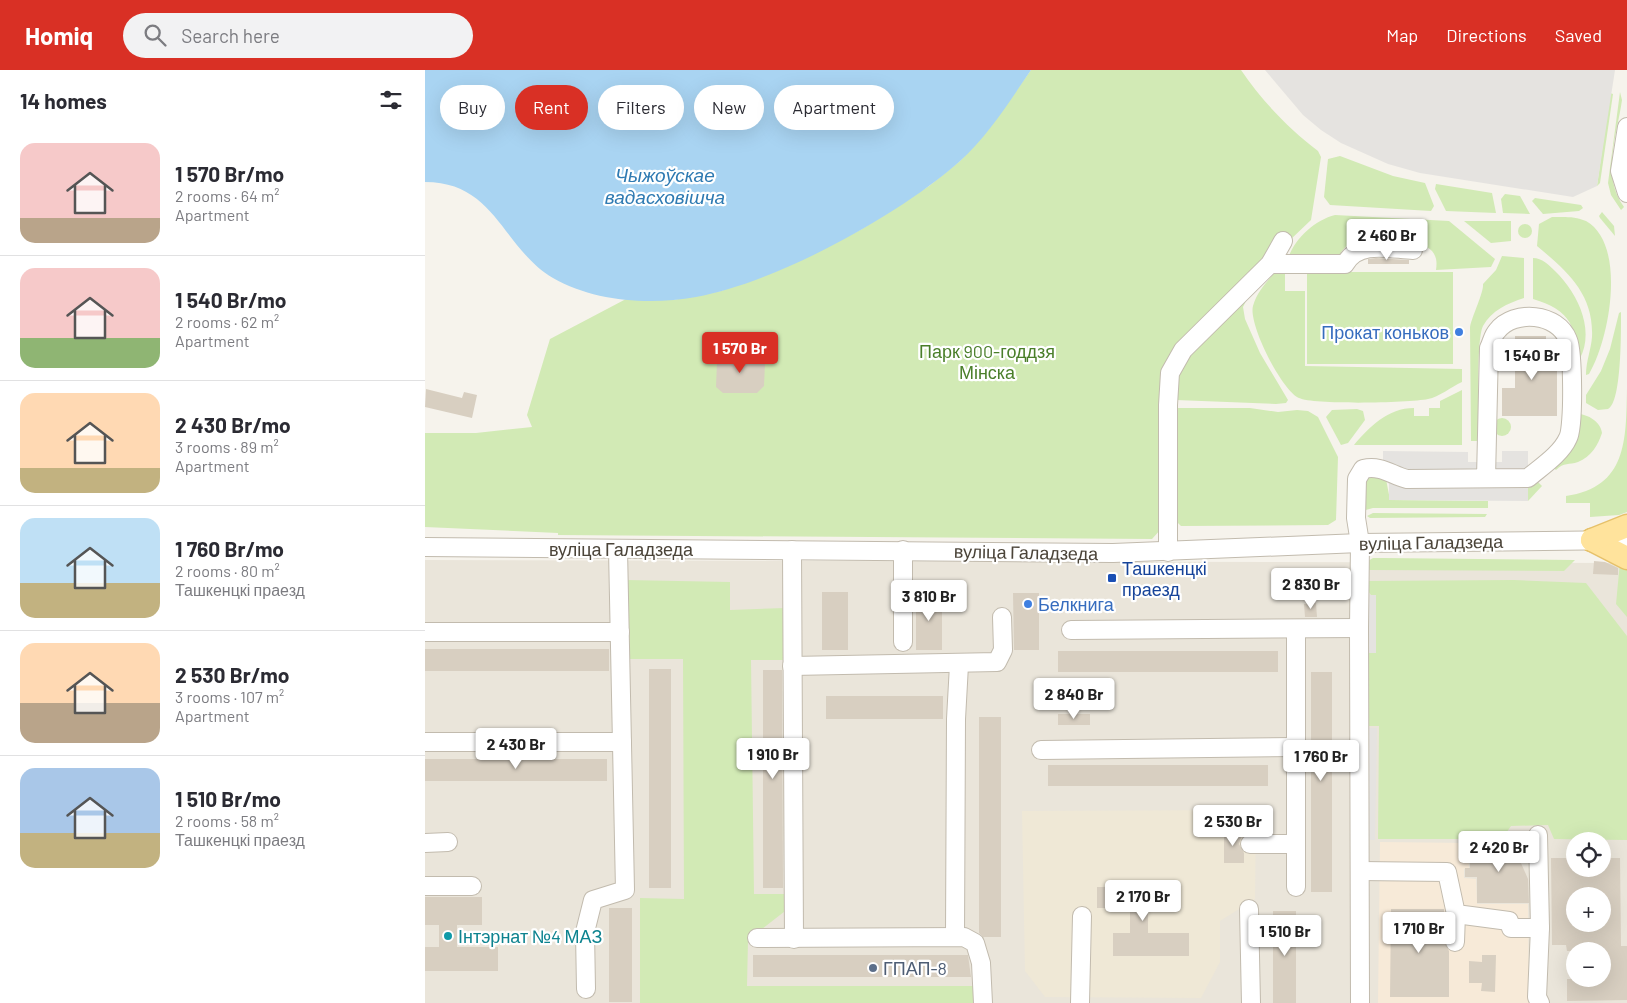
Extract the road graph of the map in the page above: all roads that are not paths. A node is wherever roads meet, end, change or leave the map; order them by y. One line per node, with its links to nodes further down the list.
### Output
1 (1627, 127): 2 (street)
2 (1627, 194)
3 (1283, 241): 5 (street)
4 (1413, 250): 5 (street)
5 (1270, 264): 15 (street)
6 (1486, 478): 6 (street); 10 (street)
7 (1627, 526): 8 (main road)
8 (1592, 540): 9 (street, вуліца Галадзеда); 10 (street, вуліца Галадзеда); 16 (main road)
9 (1627, 540)
10 (1360, 543): 15 (street, вуліца Галадзеда); 18 (street)
11 (425, 547): 12 (street, вуліца Галадзеда)
12 (618, 549): 13 (street, вуліца Галадзеда); 22 (street)
13 (792, 550): 14 (street, вуліца Галадзеда); 25 (street)
14 (903, 550): 15 (street, вуліца Галадзеда); 23 (street)
15 (1168, 552)
16 (1627, 558)
17 (1002, 617): 24 (street)
18 (1359, 628): 19 (street); 35 (street)
19 (1296, 629): 20 (street); 28 (street)
20 (1071, 630)
21 (425, 632): 22 (street)
22 (620, 632): 27 (street)
23 (903, 642)
24 (959, 665): 25 (street); 44 (street)
25 (793, 666): 45 (street)
26 (425, 742): 27 (street)
27 (622, 742): 47 (street)
28 (1296, 747): 29 (street); 34 (street)
29 (1041, 750)
30 (1538, 835): 42 (street)
31 (448, 842): 32 (street)
32 (425, 843)
33 (1250, 844): 34 (street)
34 (1296, 844): 38 (street)
35 (1360, 871): 40 (street); 51 (street)
36 (425, 886): 37 (street)
37 (472, 886)
38 (1296, 887)
39 (1249, 909): 50 (street)
40 (1456, 914): 42 (street); 46 (street)
41 (1082, 916): 49 (street)
42 (1539, 928): 52 (street)
43 (757, 938): 45 (street)
44 (955, 938): 45 (street); 48 (street)
45 (794, 939)
46 (1455, 942)
47 (586, 989)
48 (983, 1003)
49 (1080, 1003)
50 (1251, 1003)
51 (1361, 1003)
52 (1540, 1003)

